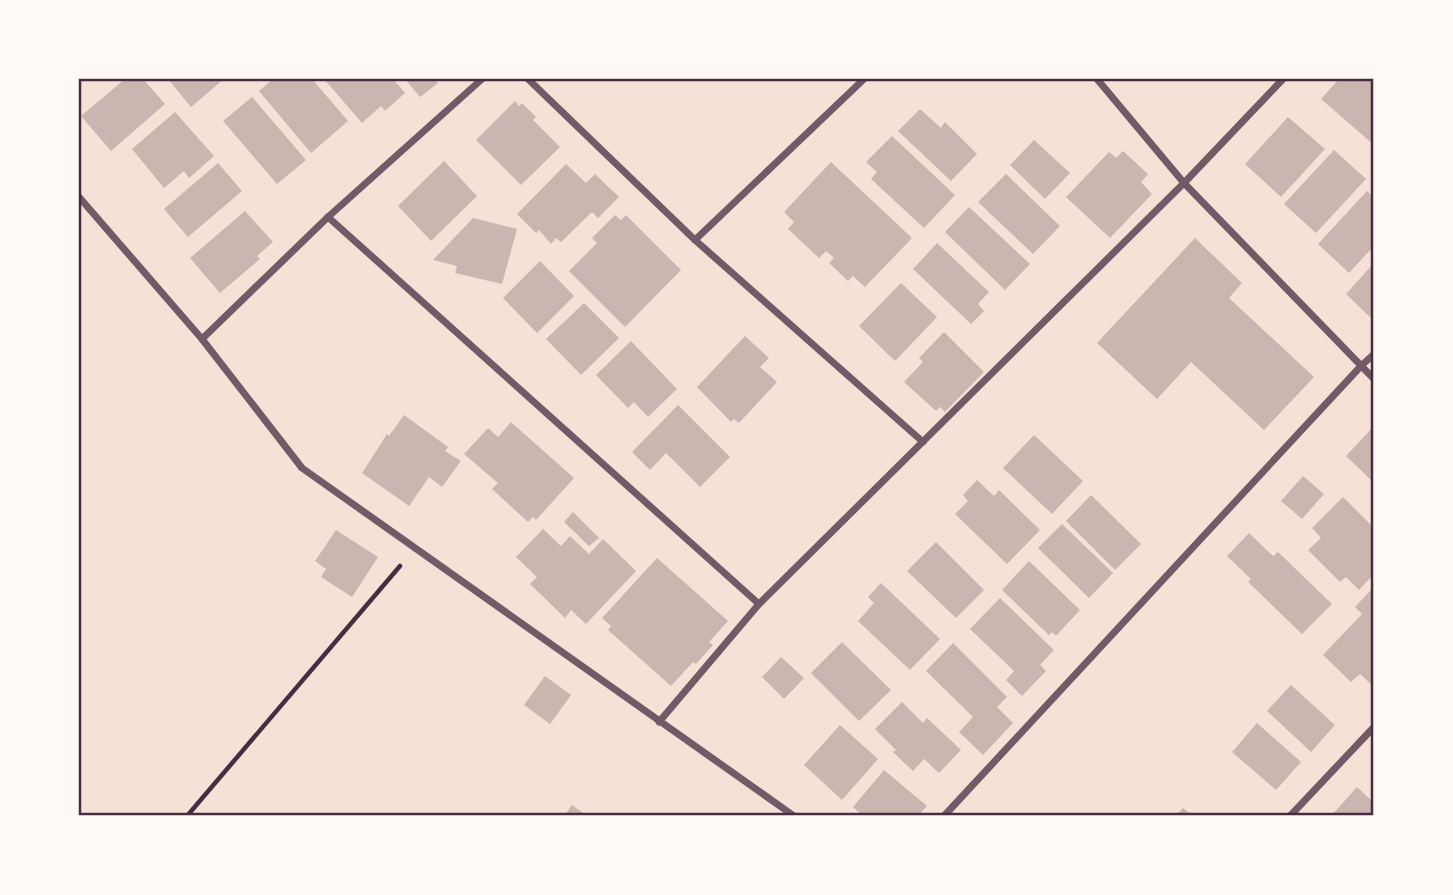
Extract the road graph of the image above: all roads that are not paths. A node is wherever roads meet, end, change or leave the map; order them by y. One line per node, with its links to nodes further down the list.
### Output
1 (482, 79): 8 (street)
2 (528, 79): 9 (street)
3 (864, 79): 9 (street)
4 (1097, 79): 6 (street)
5 (1283, 79): 6 (street)
6 (1184, 183): 12 (street); 14 (street)
7 (79, 197): 10 (street)
8 (328, 217): 10 (street); 15 (street)
9 (695, 240): 14 (street)
10 (202, 339): 16 (street)
11 (1374, 354): 12 (street)
12 (1361, 366): 13 (street); 19 (street)
13 (1374, 379)
14 (923, 442): 15 (street)
15 (759, 604): 16 (street)
16 (659, 722): 18 (street)
17 (1374, 727): 20 (street)
18 (794, 816)
19 (944, 816)
20 (1290, 816)

